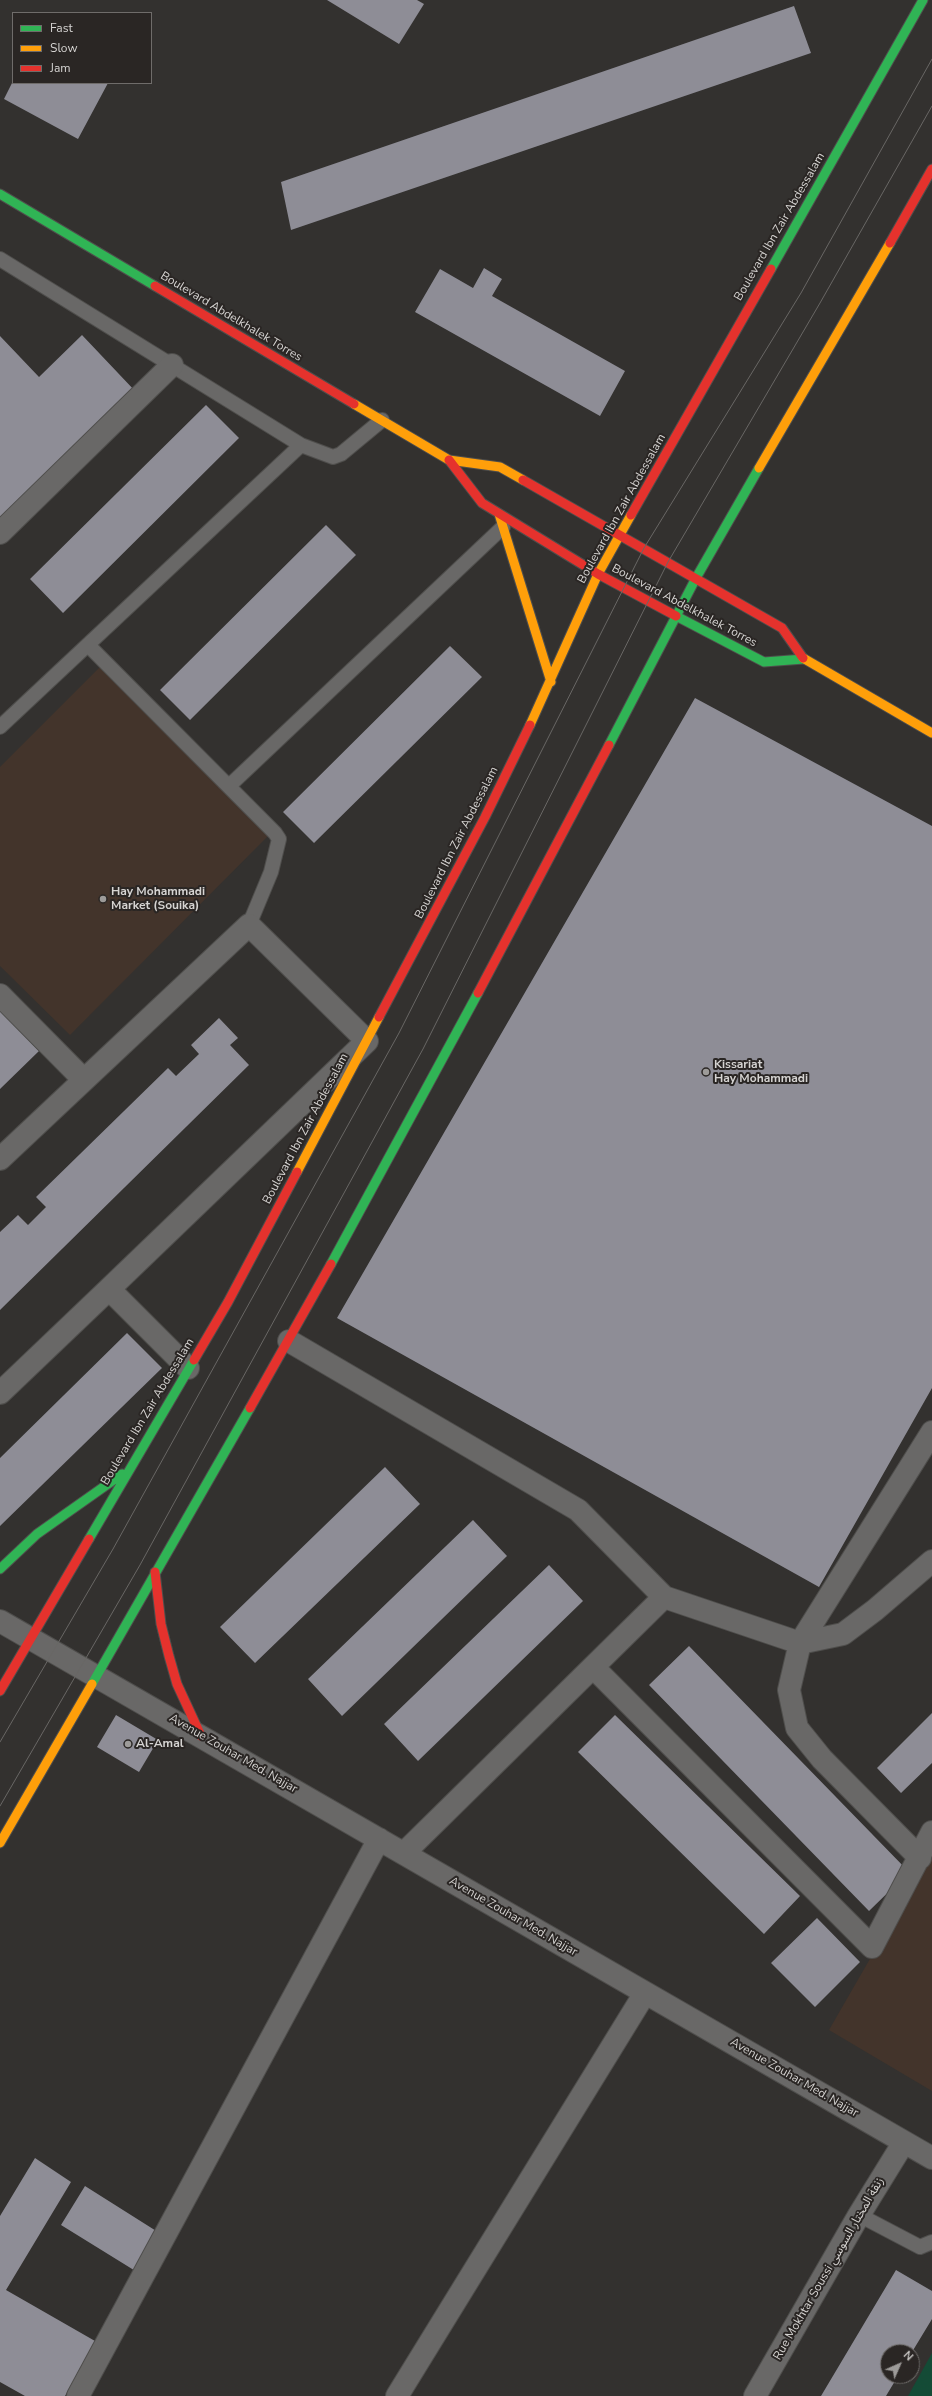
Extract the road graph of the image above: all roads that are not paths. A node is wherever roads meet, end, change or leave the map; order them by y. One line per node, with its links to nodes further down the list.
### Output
1 (923, 0): 11 (street, Boulevard Ibn Zair Abdessalam)
2 (932, 168): 13 (street)
3 (2, 198): 6 (street, Boulevard Abdelkhalek Torres)
4 (0, 259): 5 (lane)
5 (172, 365): 7 (lane); 10 (street)
6 (382, 420): 7 (lane); 8 (street, Boulevard Abdelkhalek Torres)
7 (301, 445): 15 (lane)
8 (449, 460): 9 (street, Boulevard Abdelkhalek Torres); 11 (street, Boulevard Abdelkhalek Torres)
9 (501, 520): 12 (street, Boulevard Abdelkhalek Torres); 17 (street); 20 (lane)
10 (0, 533)
11 (619, 534): 12 (street, Boulevard Ibn Zair Abdessalam); 13 (street, Boulevard Abdelkhalek Torres)
12 (598, 574): 14 (street, Boulevard Abdelkhalek Torres); 17 (street, Boulevard Ibn Zair Abdessalam)
13 (696, 578): 14 (street); 16 (street, Boulevard Abdelkhalek Torres)
14 (676, 616): 16 (street, Boulevard Abdelkhalek Torres); 27 (street)
15 (88, 645): 18 (lane); 20 (lane)
16 (804, 659): 19 (street, Boulevard Abdelkhalek Torres)
17 (551, 682): 23 (street, Boulevard Ibn Zair Abdessalam)
18 (0, 727)
19 (932, 733)
20 (229, 786): 21 (lane)
21 (249, 925): 23 (street); 24 (street)
22 (0, 995): 24 (street)
23 (366, 1040): 26 (street); 28 (street, Boulevard Ibn Zair Abdessalam)
24 (84, 1080): 25 (street)
25 (0, 1159)
26 (109, 1289): 28 (street); 29 (street)
27 (289, 1341): 34 (street); 35 (street)
28 (188, 1368): 31 (street, Boulevard Ibn Zair Abdessalam)
29 (0, 1393)
30 (932, 1432): 38 (street)
31 (128, 1470): 33 (street); 37 (street, Boulevard Ibn Zair Abdessalam)
32 (932, 1561): 38 (street)
33 (0, 1569)
34 (155, 1572): 40 (street); 42 (street)
35 (664, 1597): 38 (street); 39 (street)
36 (0, 1621): 37 (street, Avenue Zouhar Med. Najjar)
37 (29, 1638): 40 (street, Avenue Zouhar Med. Najjar); 41 (street, Boulevard Ibn Zair Abdessalam)
38 (800, 1643): 47 (street)
39 (593, 1667): 46 (street); 47 (street)
40 (95, 1675): 42 (street, Avenue Zouhar Med. Najjar); 45 (street)
41 (0, 1691)
42 (201, 1736): 44 (street, Avenue Zouhar Med. Najjar)
43 (932, 1832): 47 (street)
44 (379, 1839): 46 (street, Avenue Zouhar Med. Najjar); 53 (street)
45 (0, 1843)
46 (404, 1854): 48 (street, Avenue Zouhar Med. Najjar)
47 (920, 1858)
48 (645, 1992): 49 (street, Avenue Zouhar Med. Najjar); 54 (street)
49 (904, 2142): 50 (street, Avenue Zouhar Med. Najjar); 51 (street, Rue Mokhtar Soussi زنقة المختار السوسي)
50 (932, 2158)
51 (859, 2215): 52 (lane); 55 (street, Rue Mokhtar Soussi زنقة المختار السوسي)
52 (932, 2242)
53 (78, 2396)
54 (397, 2396)
55 (755, 2396)

